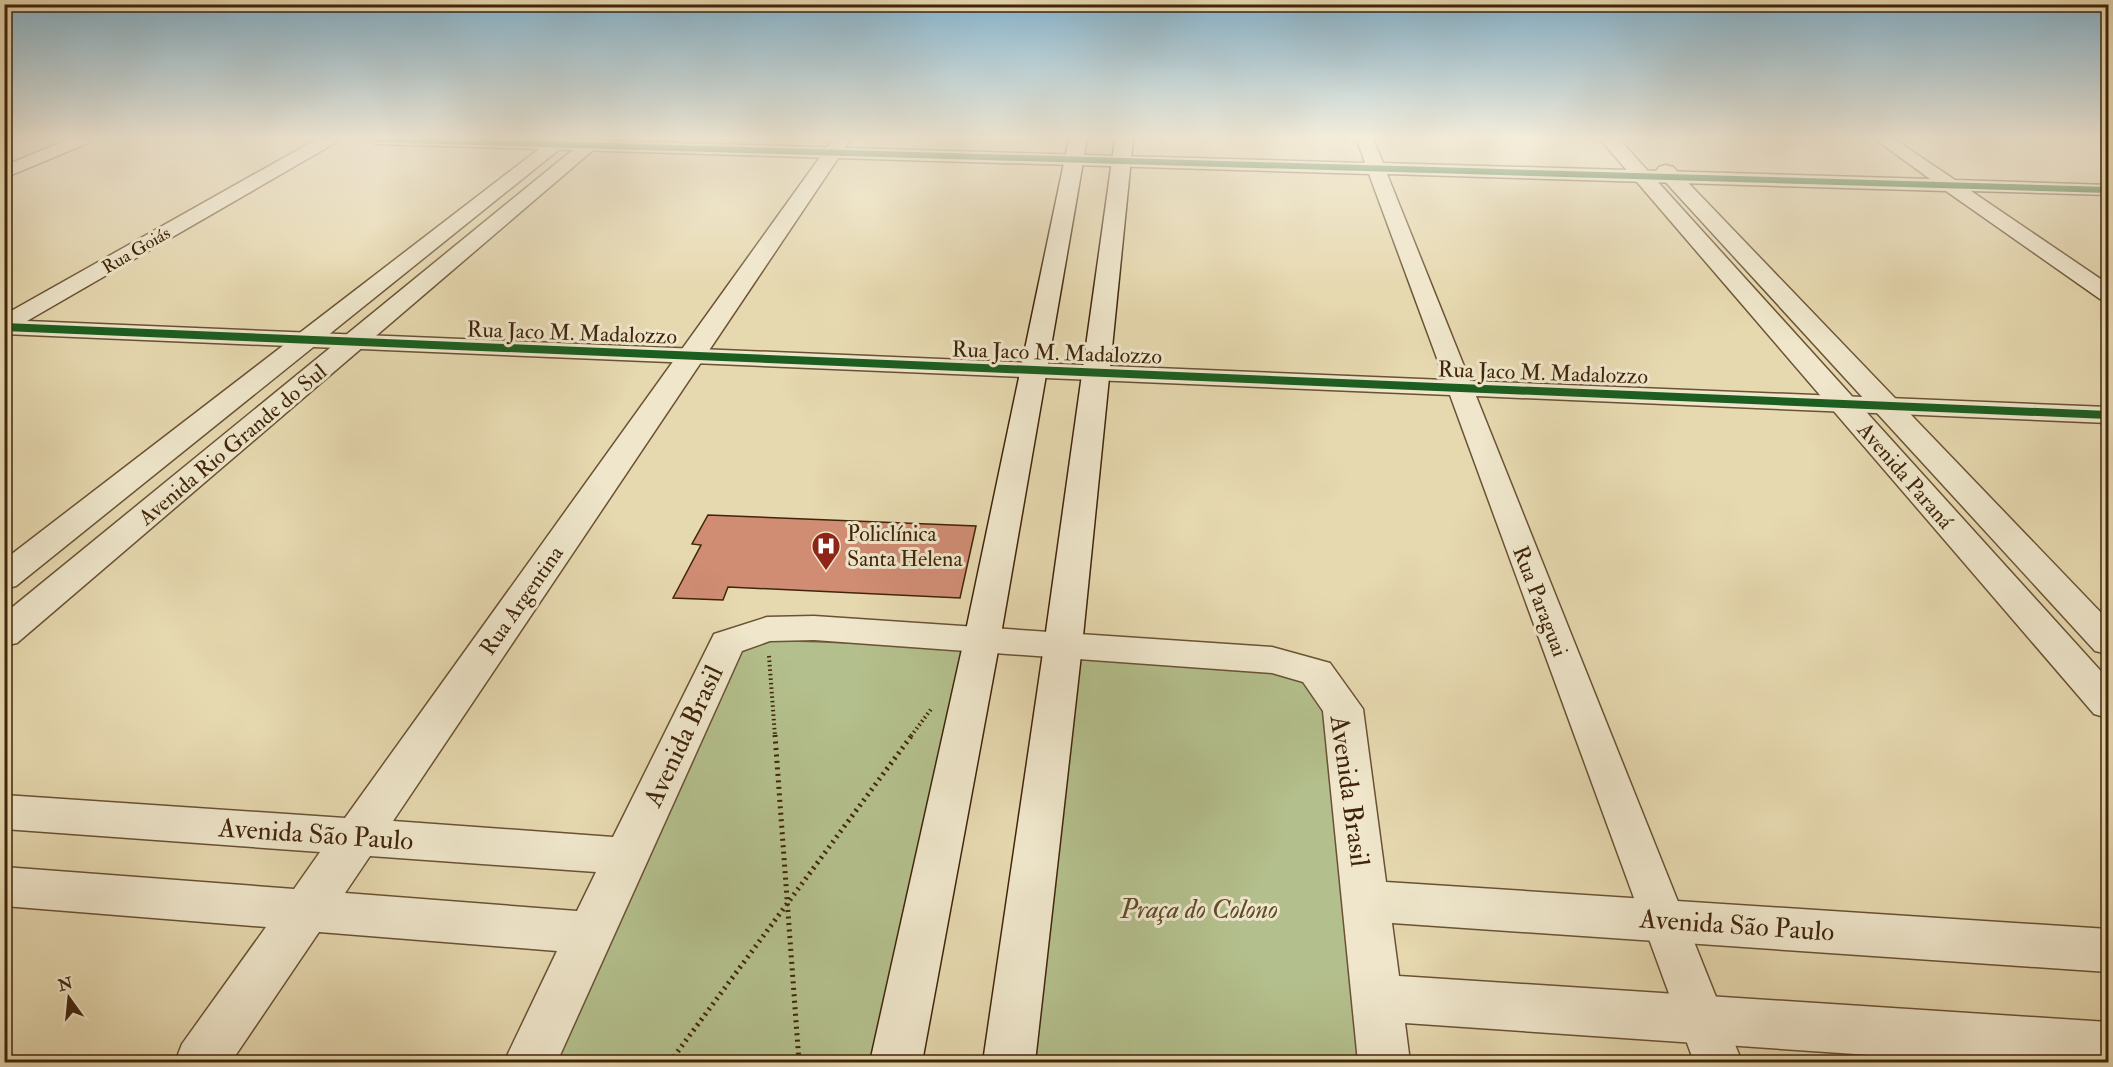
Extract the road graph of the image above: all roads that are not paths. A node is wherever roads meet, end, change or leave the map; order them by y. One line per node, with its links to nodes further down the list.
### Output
1 (242, 189): 14 (street, Rua Goiás)
2 (498, 189): 15 (street, Avenida Rio Grande do Sul)
3 (537, 189): 16 (street, Avenida Rio Grande do Sul)
4 (807, 189): 17 (street, Rua Argentina)
5 (1068, 189): 18 (street)
6 (1118, 189): 19 (street)
7 (1384, 189): 20 (street, Rua Paraguai)
8 (1652, 189): 21 (street, Avenida Paraná)
9 (1683, 189): 22 (street, Avenida Paraná)
10 (1956, 189): 13 (street)
11 (2071, 189): 12 (street)
12 (2109, 190)
13 (2109, 294)
14 (4, 326): 15 (street, Rua Jaco M. Madalozzo)
15 (307, 340): 16 (street, Rua Jaco M. Madalozzo); 24 (street, Avenida Rio Grande do Sul)
16 (354, 342): 17 (street, Rua Jaco M. Madalozzo); 25 (street, Avenida Rio Grande do Sul)
17 (691, 356): 18 (street, Rua Jaco M. Madalozzo); 31 (street, Rua Argentina)
18 (1033, 370): 19 (street, Rua Jaco M. Madalozzo); 26 (street)
19 (1096, 373): 20 (street, Rua Jaco M. Madalozzo); 28 (street)
20 (1460, 388): 21 (street, Rua Jaco M. Madalozzo); 36 (street, Rua Paraguai)
21 (1844, 405): 22 (street, Rua Jaco M. Madalozzo); 29 (street, Avenida Paraná)
22 (1887, 406): 23 (street, Rua Jaco M. Madalozzo); 27 (street, Avenida Paraná)
23 (2109, 415)
24 (4, 578)
25 (4, 634)
26 (982, 640): 28 (street, Avenida Brasil); 32 (street, Avenida Brasil); 44 (street)
27 (2109, 642)
28 (1063, 646): 34 (street, Avenida Brasil); 45 (street)
29 (2109, 704)
30 (4, 812): 31 (street, Avenida São Paulo)
31 (357, 837): 32 (street, Avenida São Paulo); 35 (street, Rua Argentina)
32 (627, 856): 37 (street, Avenida Brasil)
33 (4, 886): 35 (street)
34 (1365, 901): 36 (street, Avenida São Paulo); 39 (street, Avenida Brasil)
35 (307, 910): 37 (street); 42 (street, Rua Argentina)
36 (1663, 920): 38 (street, Avenida São Paulo); 40 (street, Rua Paraguai)
37 (591, 933): 43 (street, Avenida Brasil)
38 (2109, 950)
39 (1376, 998): 40 (street); 46 (street, Avenida Brasil)
40 (1709, 1041): 41 (street)
41 (2109, 1047)
42 (201, 1062)
43 (530, 1062)
44 (896, 1062)
45 (1009, 1062)
46 (1384, 1062)

